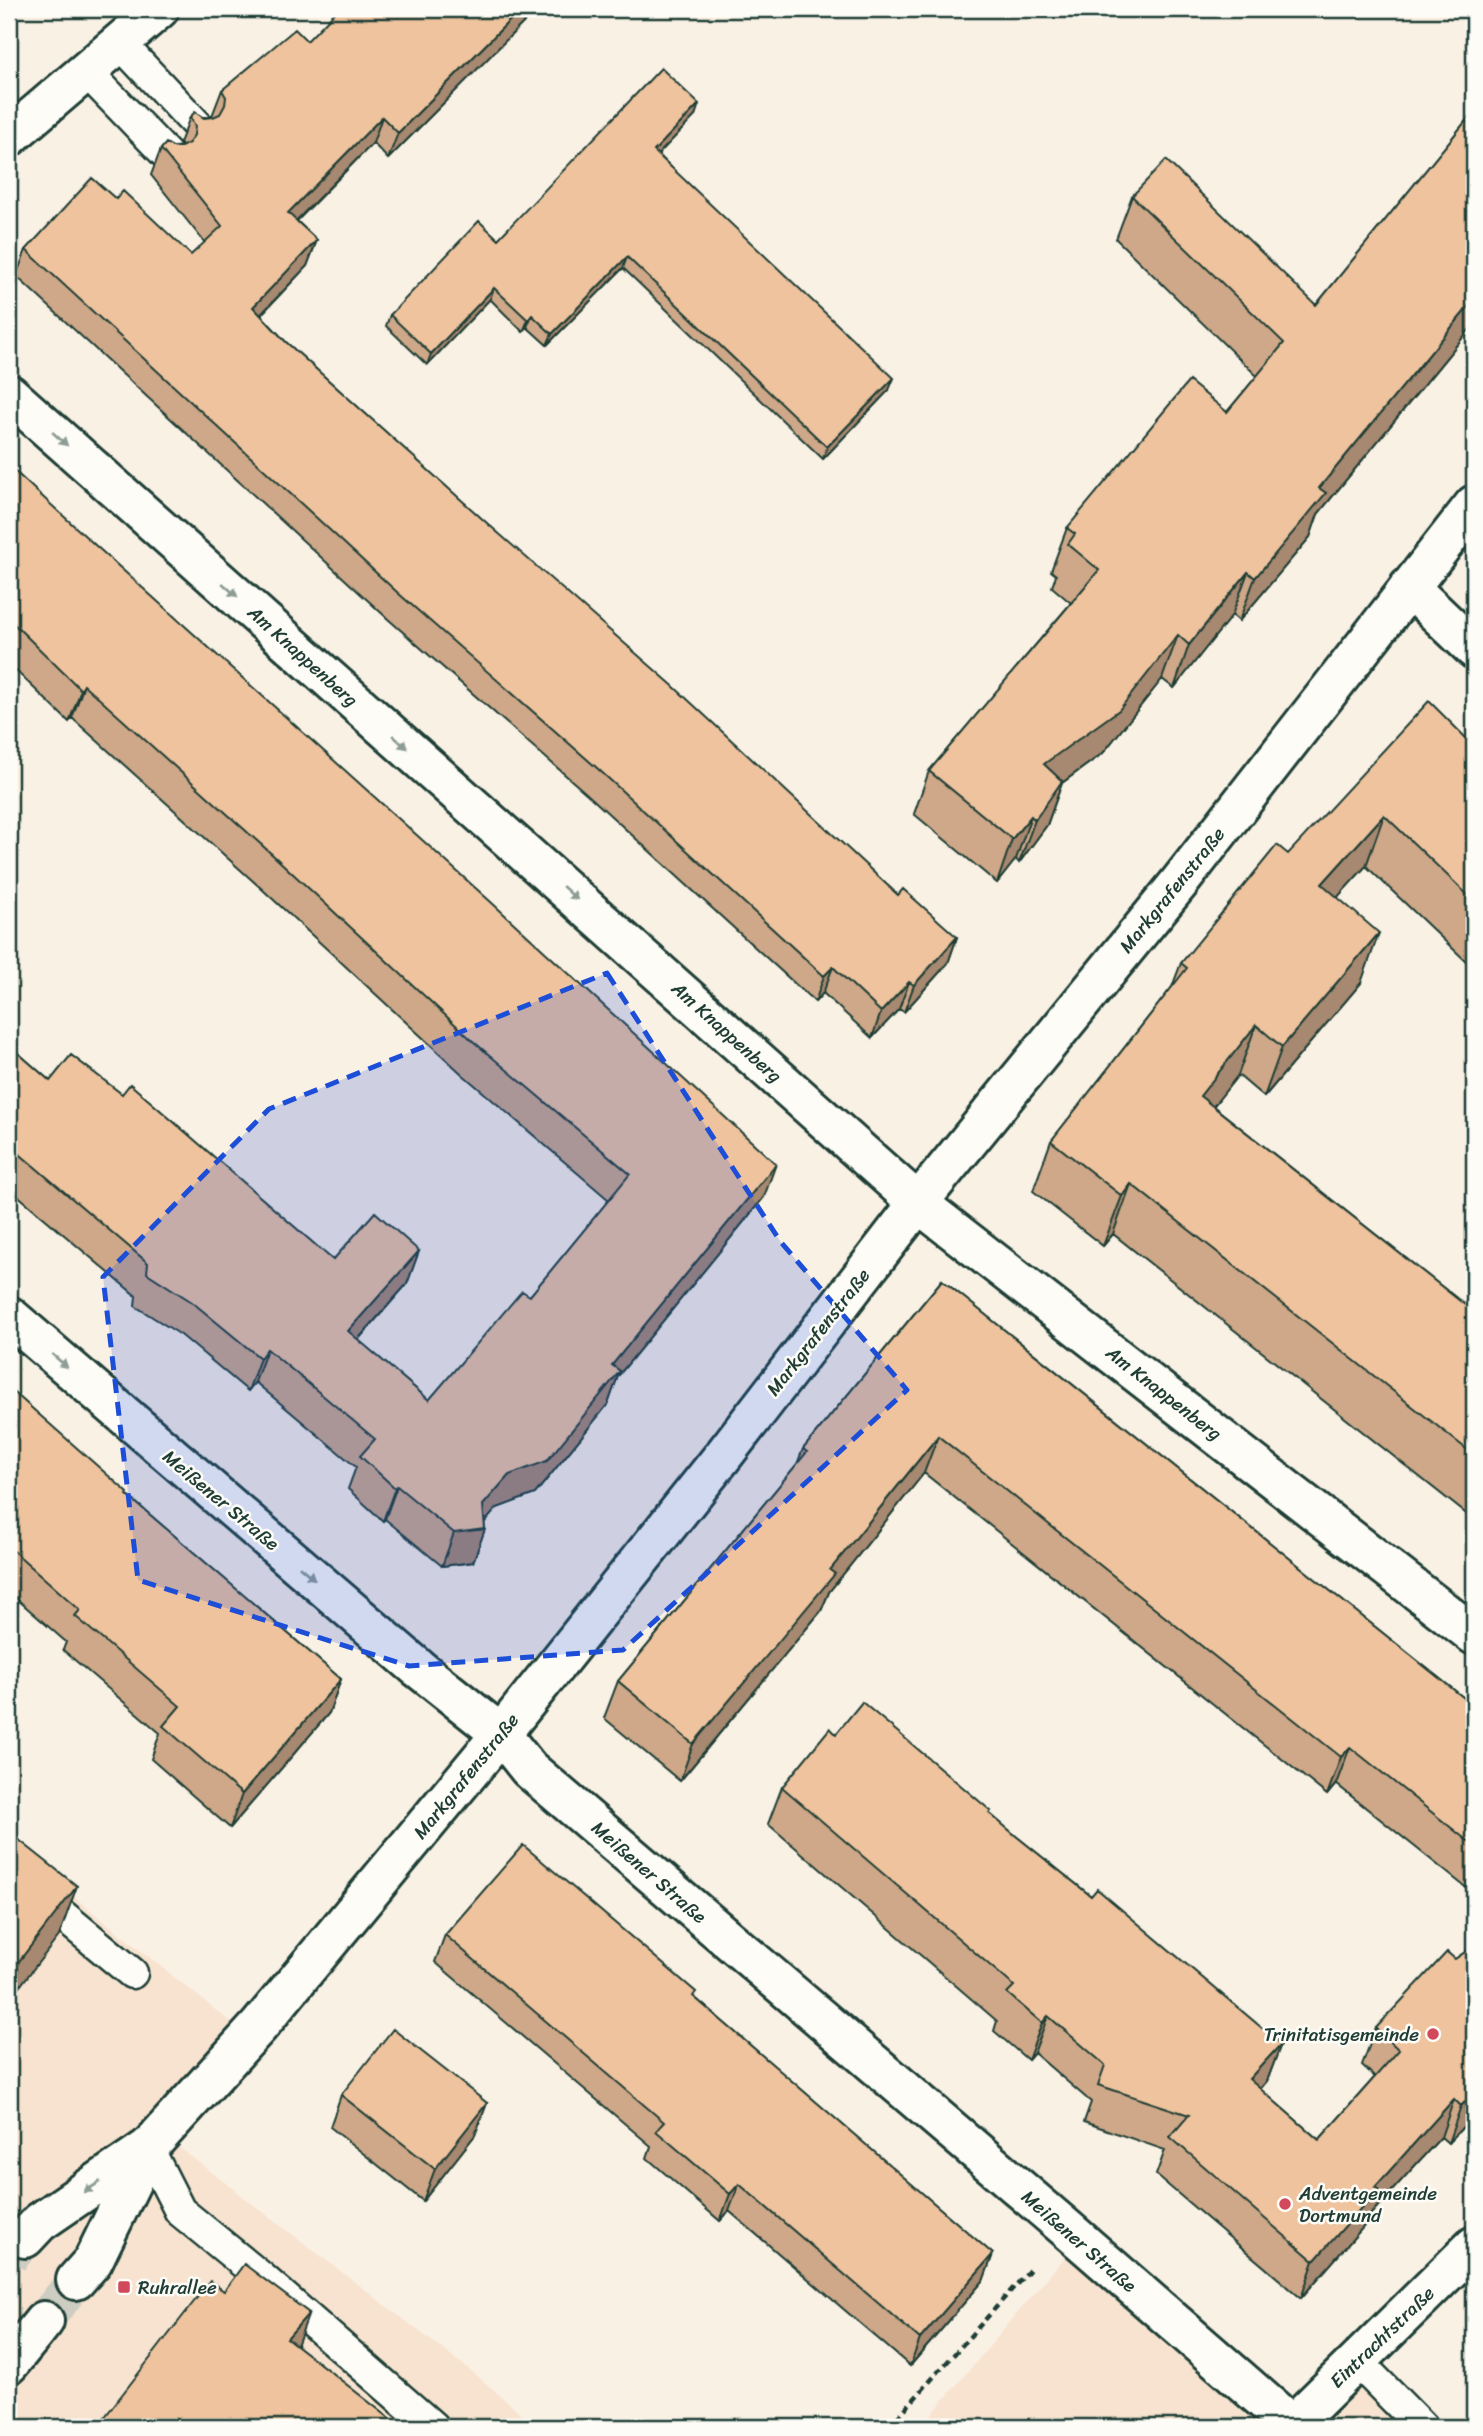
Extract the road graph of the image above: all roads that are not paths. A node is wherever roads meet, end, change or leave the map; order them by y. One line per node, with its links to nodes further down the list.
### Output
1 (159, 9): 2 (street)
2 (119, 42): 3 (street); 4 (lane)
3 (86, 71): 5 (street); 6 (lane)
4 (199, 127)
5 (9, 137)
6 (168, 156)
7 (9, 394): 11 (street, Am Knappenberg, one-way to 11)
8 (1474, 505): 9 (street, Markgrafenstraße)
9 (1409, 587): 10 (street); 11 (street, Markgrafenstraße)
10 (1474, 649)
11 (918, 1203): 13 (street, Am Knappenberg); 14 (street, Markgrafenstraße)
12 (9, 1316): 14 (street, Meißener Straße, one-way to 14)
13 (1474, 1635)
14 (501, 1734): 17 (street, Markgrafenstraße); 24 (street, Meißener Straße)
15 (9, 1871): 16 (lane)
16 (132, 1973)
17 (148, 2148): 18 (street, Markgrafenstraße, one-way to 18); 20 (street, Markgrafenstraße); 25 (lane)
18 (25, 2238)
19 (1474, 2246): 22 (street, Eintrachtstraße)
20 (76, 2280)
21 (44, 2321): 23 (street)
22 (1357, 2361): 24 (street, Eintrachtstraße); 26 (lane)
23 (9, 2364)
24 (1291, 2426)
25 (433, 2427)
26 (1422, 2427)

